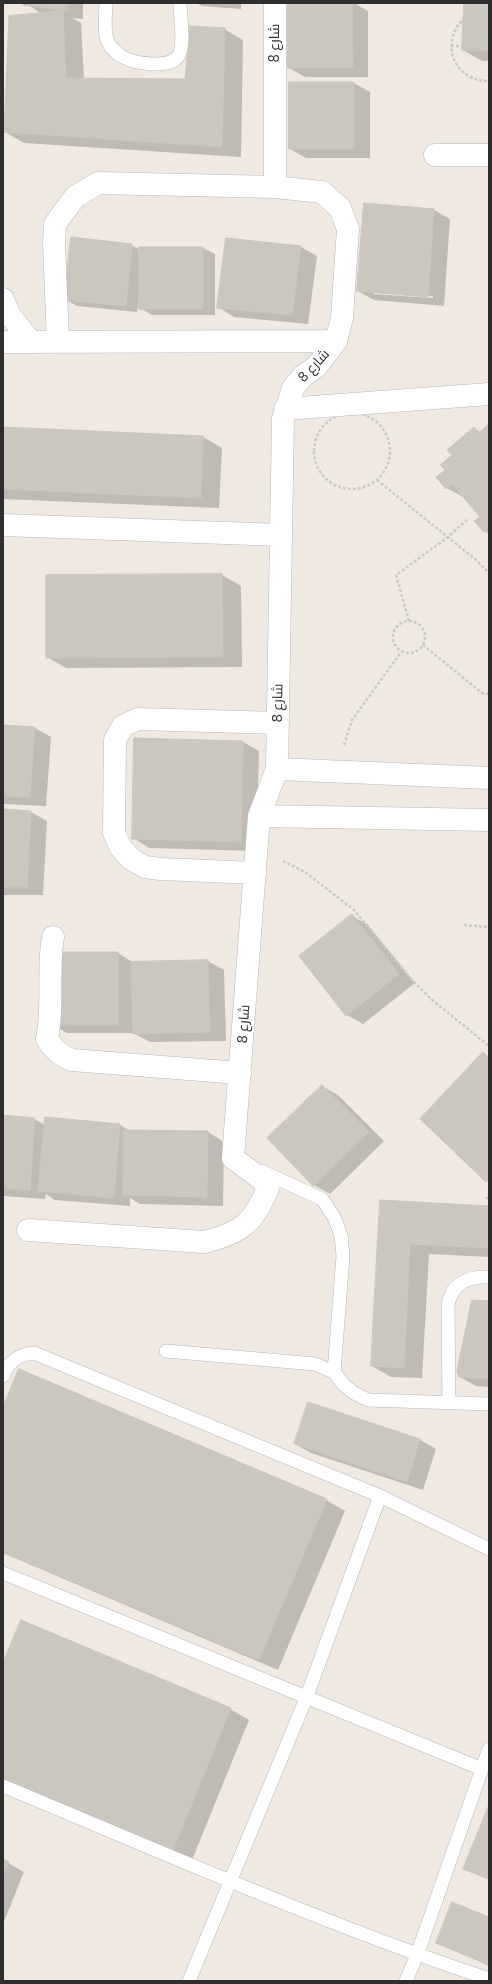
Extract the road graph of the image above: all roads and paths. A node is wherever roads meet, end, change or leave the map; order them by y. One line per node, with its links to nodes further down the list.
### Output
1 (106, 3): 2 (lane)
2 (180, 3)
3 (275, 3): 12 (street, شارع 8)
4 (485, 3): 5 (path)
5 (487, 11): 6 (path); 7 (path)
6 (451, 46): 7 (path); 9 (path)
7 (484, 46): 8 (path)
8 (489, 46)
9 (489, 81)
10 (489, 155): 11 (street)
11 (435, 156)
12 (275, 187): 14 (street, شارع 8); 17 (street)
13 (3, 299): 16 (street)
14 (336, 341): 17 (street); 19 (street, شارع 8)
15 (3, 342): 16 (street)
16 (31, 342): 17 (street)
17 (58, 342)
18 (489, 394): 19 (street)
19 (285, 409): 23 (street, شارع 8)
20 (377, 480): 20 (path); 24 (path)
21 (468, 519): 24 (path)
22 (3, 525): 23 (street)
23 (281, 535): 30 (street, شارع 8)
24 (448, 537): 25 (path); 26 (path)
25 (489, 573)
26 (409, 621): 27 (path); 28 (path)
27 (424, 645): 28 (path); 29 (path)
28 (401, 652): 32 (path)
29 (489, 694)
30 (278, 723): 31 (street, شارع 8); 37 (street)
31 (277, 768): 32 (street); 34 (street, شارع 8)
32 (336, 770): 33 (street)
33 (489, 778)
34 (259, 816): 35 (street); 36 (street, شارع 8)
35 (489, 820)
36 (257, 849): 37 (street, شارع 8); 41 (path)
37 (255, 873): 42 (street, شارع 8)
38 (464, 925): 39 (path)
39 (489, 927)
40 (53, 937): 42 (street)
41 (489, 1046)
42 (240, 1073): 43 (street, شارع 8)
43 (233, 1158): 44 (street); 47 (lane)
44 (28, 1230)
45 (489, 1277): 49 (lane)
46 (166, 1351): 47 (lane)
47 (334, 1372): 49 (lane)
48 (3, 1376): 51 (lane)
49 (449, 1402): 50 (lane)
50 (489, 1404)
51 (380, 1496): 52 (lane); 54 (lane)
52 (489, 1549)
53 (3, 1573): 54 (lane)
54 (308, 1696): 56 (lane); 58 (lane)
55 (489, 1749): 56 (lane)
56 (482, 1769): 59 (lane)
57 (3, 1786): 58 (lane)
58 (231, 1881): 59 (lane); 61 (lane)
59 (417, 1955): 60 (lane); 62 (lane)
60 (489, 1979)
61 (189, 1981)
62 (406, 1981)

